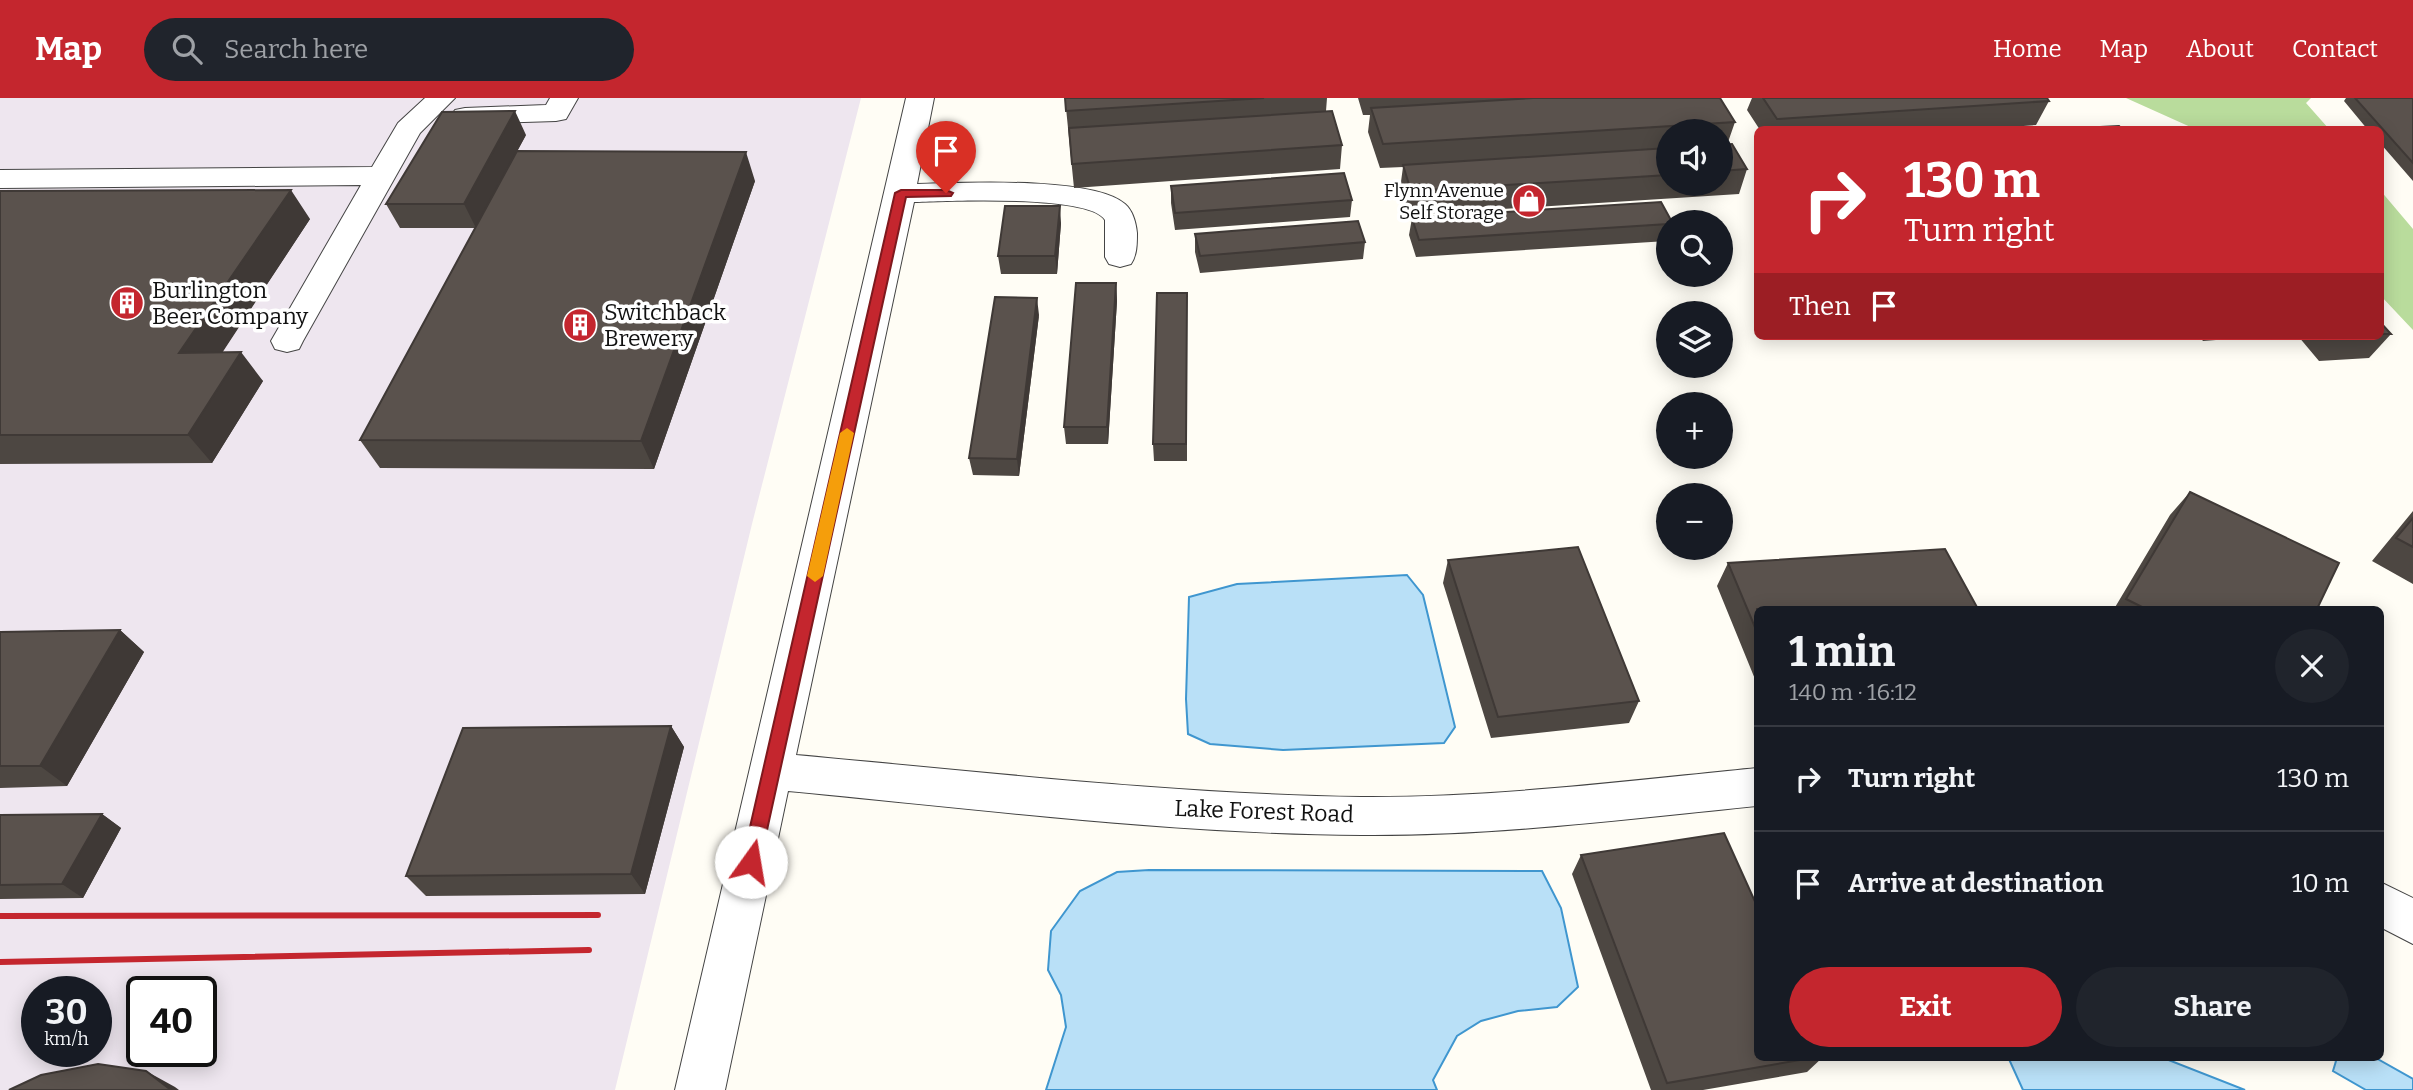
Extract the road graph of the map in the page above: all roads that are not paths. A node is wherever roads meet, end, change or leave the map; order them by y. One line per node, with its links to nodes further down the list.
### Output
1 (564, 98): 3 (street)
2 (919, 98): 6 (street)
3 (431, 108): 4 (street)
4 (381, 176): 5 (street); 8 (street)
5 (0, 179)
6 (901, 193): 7 (street); 9 (street)
7 (1120, 257)
8 (286, 341)
9 (772, 771): 10 (street, Lake Forest Road); 13 (street)
10 (1754, 787)
11 (2384, 905): 12 (street)
12 (2413, 922)
13 (700, 1090)

